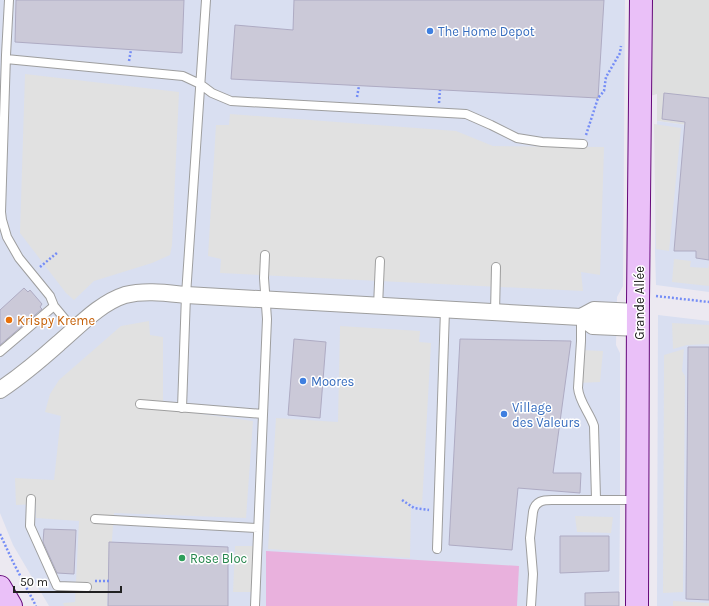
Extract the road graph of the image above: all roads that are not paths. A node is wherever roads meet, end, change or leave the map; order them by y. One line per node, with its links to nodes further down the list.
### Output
1 (9, 0): 4 (lane)
2 (206, 0): 5 (lane)
3 (641, 0): 17 (main road, Grande Allée)
4 (6, 59): 5 (lane); 12 (lane)
5 (200, 84): 6 (lane); 10 (lane)
6 (583, 144)
7 (265, 255): 11 (lane)
8 (380, 261): 13 (lane)
9 (496, 267): 15 (lane)
10 (186, 295): 11 (street); 18 (street); 22 (lane)
11 (266, 299): 13 (street); 23 (lane)
12 (54, 306): 18 (lane); 19 (lane)
13 (378, 306): 14 (street)
14 (445, 310): 15 (street); 29 (lane)
15 (495, 312): 16 (street)
16 (581, 317): 17 (street); 25 (lane)
17 (638, 320): 26 (main road, Grande Allée)
18 (74, 330): 20 (street)
19 (0, 352)
20 (0, 390)
21 (140, 404): 22 (lane)
22 (182, 408): 23 (lane)
23 (263, 414): 28 (lane)
24 (31, 499): 31 (lane)
25 (596, 499): 26 (lane); 34 (lane)
26 (638, 500): 35 (main road, Grande Allée)
27 (95, 518): 28 (lane)
28 (258, 528): 33 (lane)
29 (437, 549)
30 (0, 587): 32 (main road)
31 (87, 587)
32 (11, 606)
33 (255, 606)
34 (531, 606)
35 (637, 606)

